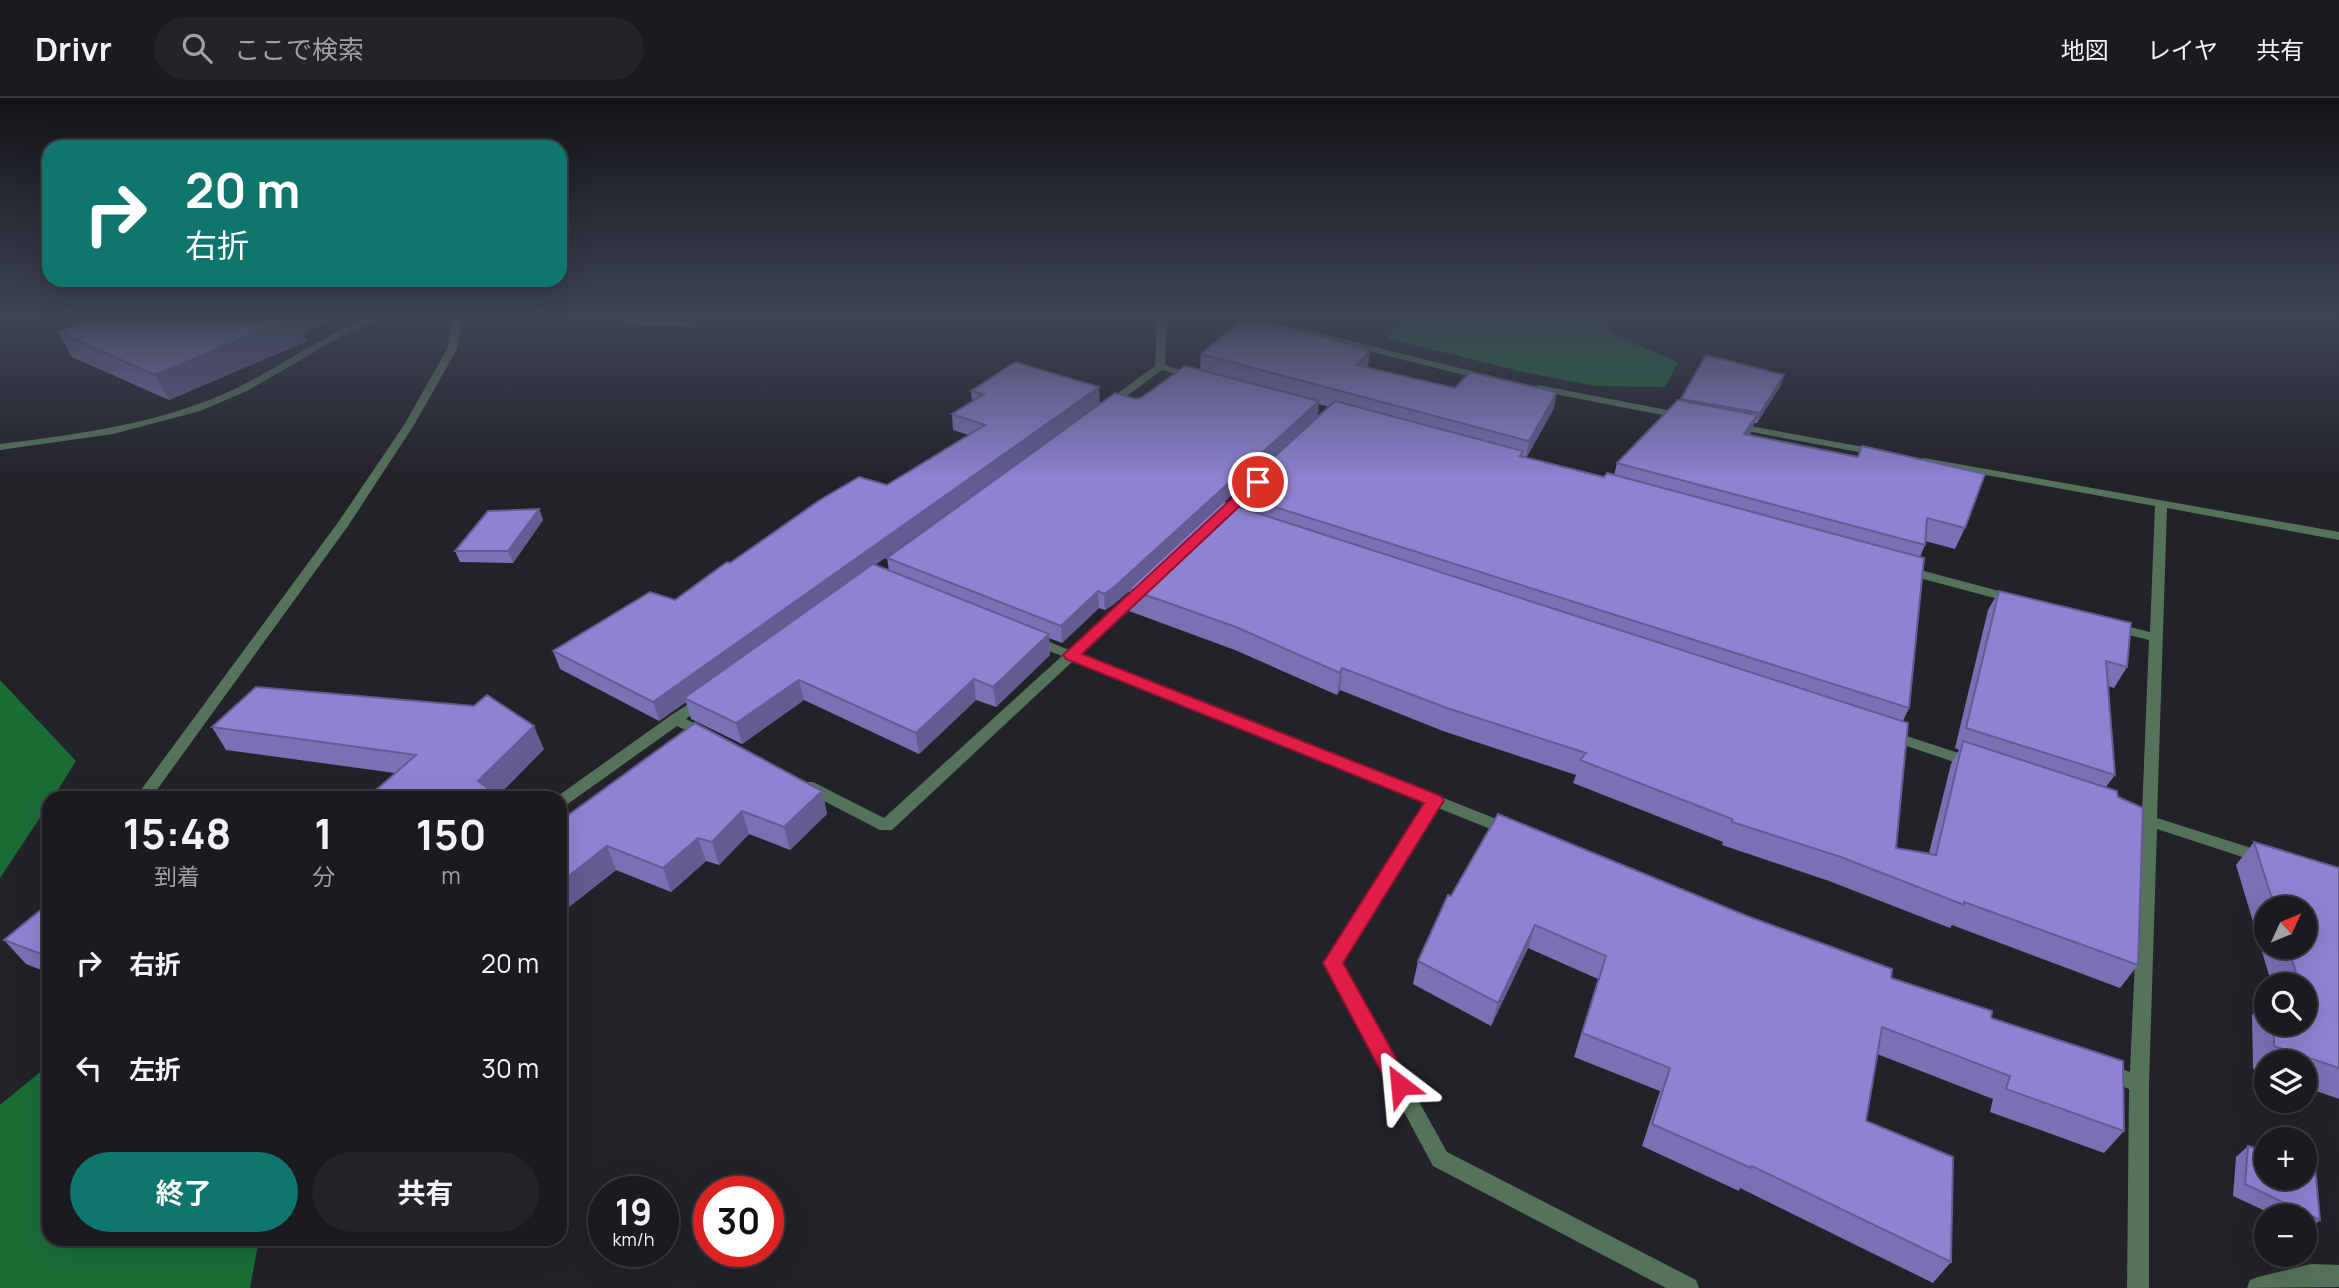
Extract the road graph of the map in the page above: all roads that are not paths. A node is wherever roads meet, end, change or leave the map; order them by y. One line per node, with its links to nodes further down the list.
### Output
1 (276, 371): 12 (street)
2 (440, 371): 30 (street)
3 (1155, 371): 9 (street)
4 (1174, 371): 6 (street)
5 (1460, 371): 7 (street)
6 (1200, 377)
7 (1502, 381)
8 (1527, 386): 10 (street)
9 (1095, 415)
10 (1698, 419)
11 (1726, 424): 13 (street)
12 (0, 447)
13 (1889, 454)
14 (1916, 459): 15 (street)
15 (2161, 505): 16 (street); 22 (street)
16 (2339, 536)
17 (1890, 566): 19 (street)
18 (1151, 581): 23 (street)
19 (2023, 602)
20 (2103, 624): 22 (street)
21 (1022, 636): 23 (street)
22 (2156, 638): 34 (street)
23 (1071, 655): 29 (street); 32 (street)
24 (720, 687): 25 (street)
25 (675, 719): 27 (street); 31 (street)
26 (1871, 730): 28 (street)
27 (725, 744)
28 (1991, 769)
29 (799, 782)
30 (148, 791)
31 (567, 797)
32 (1435, 801): 35 (street); 40 (street)
33 (2110, 808): 34 (street)
34 (2150, 821): 36 (street); 38 (street)
35 (1525, 837)
36 (2276, 862)
37 (2088, 1063): 38 (street)
38 (2139, 1084): 41 (street)
39 (2339, 1276): 42 (street)
40 (1688, 1288)
41 (2138, 1288)
42 (2258, 1288)

